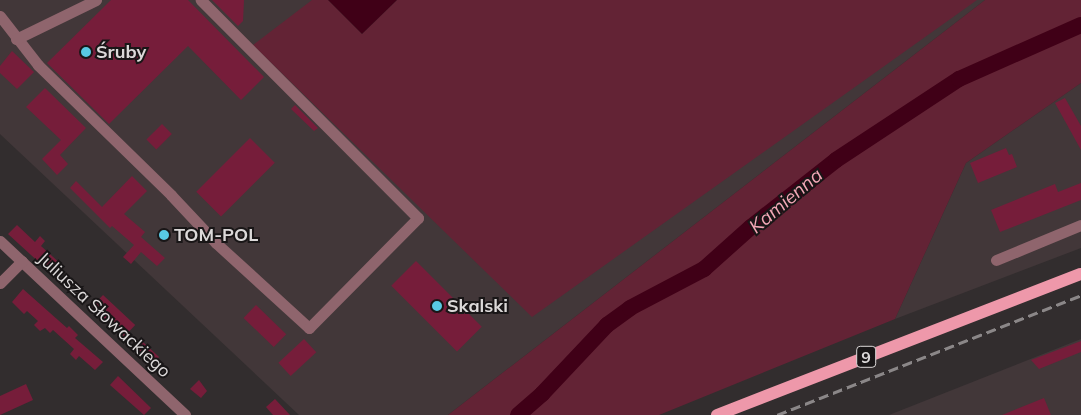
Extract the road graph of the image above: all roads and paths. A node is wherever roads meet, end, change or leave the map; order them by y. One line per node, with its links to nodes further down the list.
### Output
1 (96, 0): 4 (street)
2 (201, 0): 4 (street)
3 (0, 16): 4 (street)
4 (16, 39)
5 (1081, 225): 7 (street)
6 (0, 241): 8 (street, Juliusza Słowackiego)
7 (996, 260)
8 (22, 262): 10 (street); 11 (street, Juliusza Słowackiego)
9 (1081, 274): 12 (main road, 9)
10 (0, 283)
11 (185, 415)
12 (716, 415)

